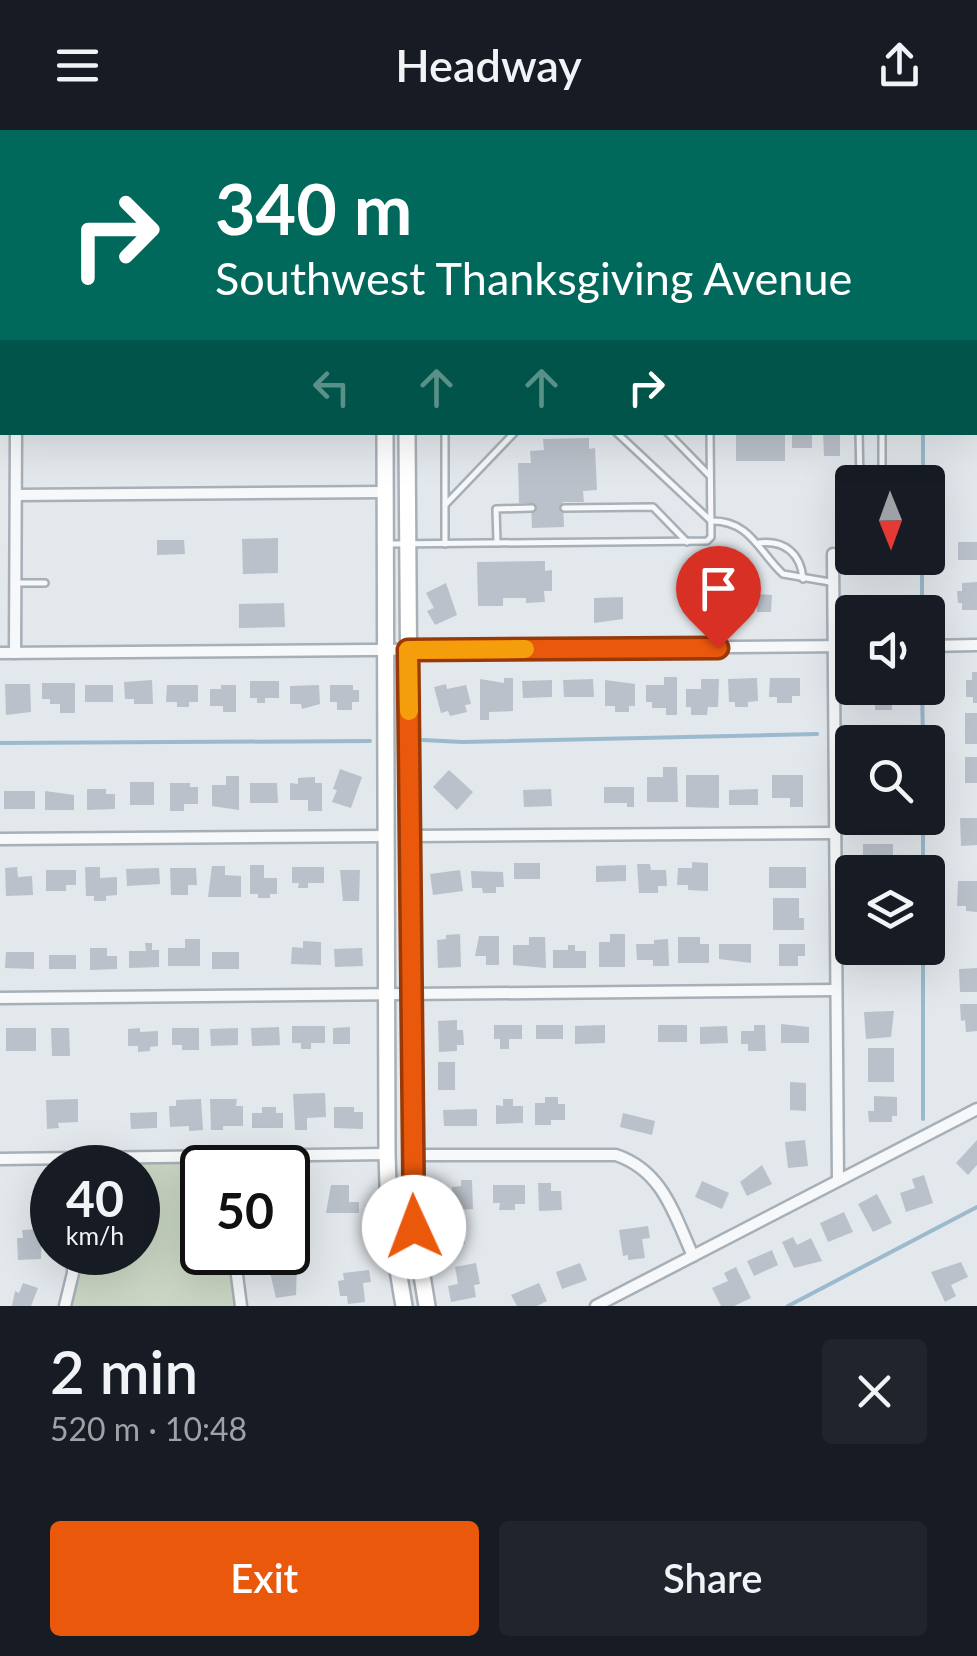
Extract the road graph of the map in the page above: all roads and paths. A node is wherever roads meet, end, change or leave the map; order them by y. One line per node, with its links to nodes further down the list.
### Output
1 (16, 435): 15 (street)
2 (385, 435): 14 (main road)
3 (407, 435): 24 (main road)
4 (444, 435): 16 (lane)
5 (513, 435): 16 (lane)
6 (619, 435): 19 (lane)
7 (670, 435): 13 (lane)
8 (710, 435): 13 (lane)
9 (860, 435): 11 (lane)
10 (882, 435): 12 (lane)
11 (860, 465)
12 (882, 465)
13 (711, 477): 19 (lane)
14 (385, 492): 15 (street); 23 (main road)
15 (16, 495): 29 (street)
16 (445, 505): 25 (lane)
17 (532, 508): 21 (lane)
18 (564, 508): 20 (lane)
19 (711, 521): 20 (lane); 22 (lane)
20 (688, 542): 21 (lane)
21 (496, 543): 25 (lane)
22 (759, 543): 27 (lane); 27 (lane)
23 (385, 544): 24 (lane); 35 (main road)
24 (410, 544): 25 (lane); 34 (main road)
25 (445, 544)
26 (833, 554): 28 (street)
27 (803, 580): 28 (lane)
28 (833, 582): 33 (street)
29 (16, 583): 30 (lane); 37 (street)
30 (45, 583)
31 (977, 645): 32 (street)
32 (945, 646)
33 (834, 647): 34 (street); 38 (street)
34 (408, 650): 35 (street); 40 (main road)
35 (384, 652): 37 (street); 39 (main road)
36 (0, 653): 37 (street)
37 (15, 653)
38 (834, 833): 40 (street); 42 (street)
39 (386, 836): 41 (street); 44 (main road)
40 (410, 836): 43 (main road)
41 (0, 839)
42 (834, 990): 43 (street); 52 (street)
43 (410, 994): 44 (street); 48 (main road)
44 (388, 995): 45 (street); 47 (main road)
45 (0, 998)
46 (977, 1109): 52 (street)
47 (388, 1154): 50 (street); 58 (main road)
48 (412, 1154): 53 (street); 59 (main road)
49 (0, 1158): 51 (street)
50 (310, 1158)
51 (30, 1160)
52 (838, 1180): 53 (street)
53 (692, 1256): 60 (street)
54 (72, 1275): 56 (street)
55 (237, 1275): 57 (street)
56 (64, 1306)
57 (242, 1306)
58 (404, 1306)
59 (427, 1306)
60 (596, 1306)

